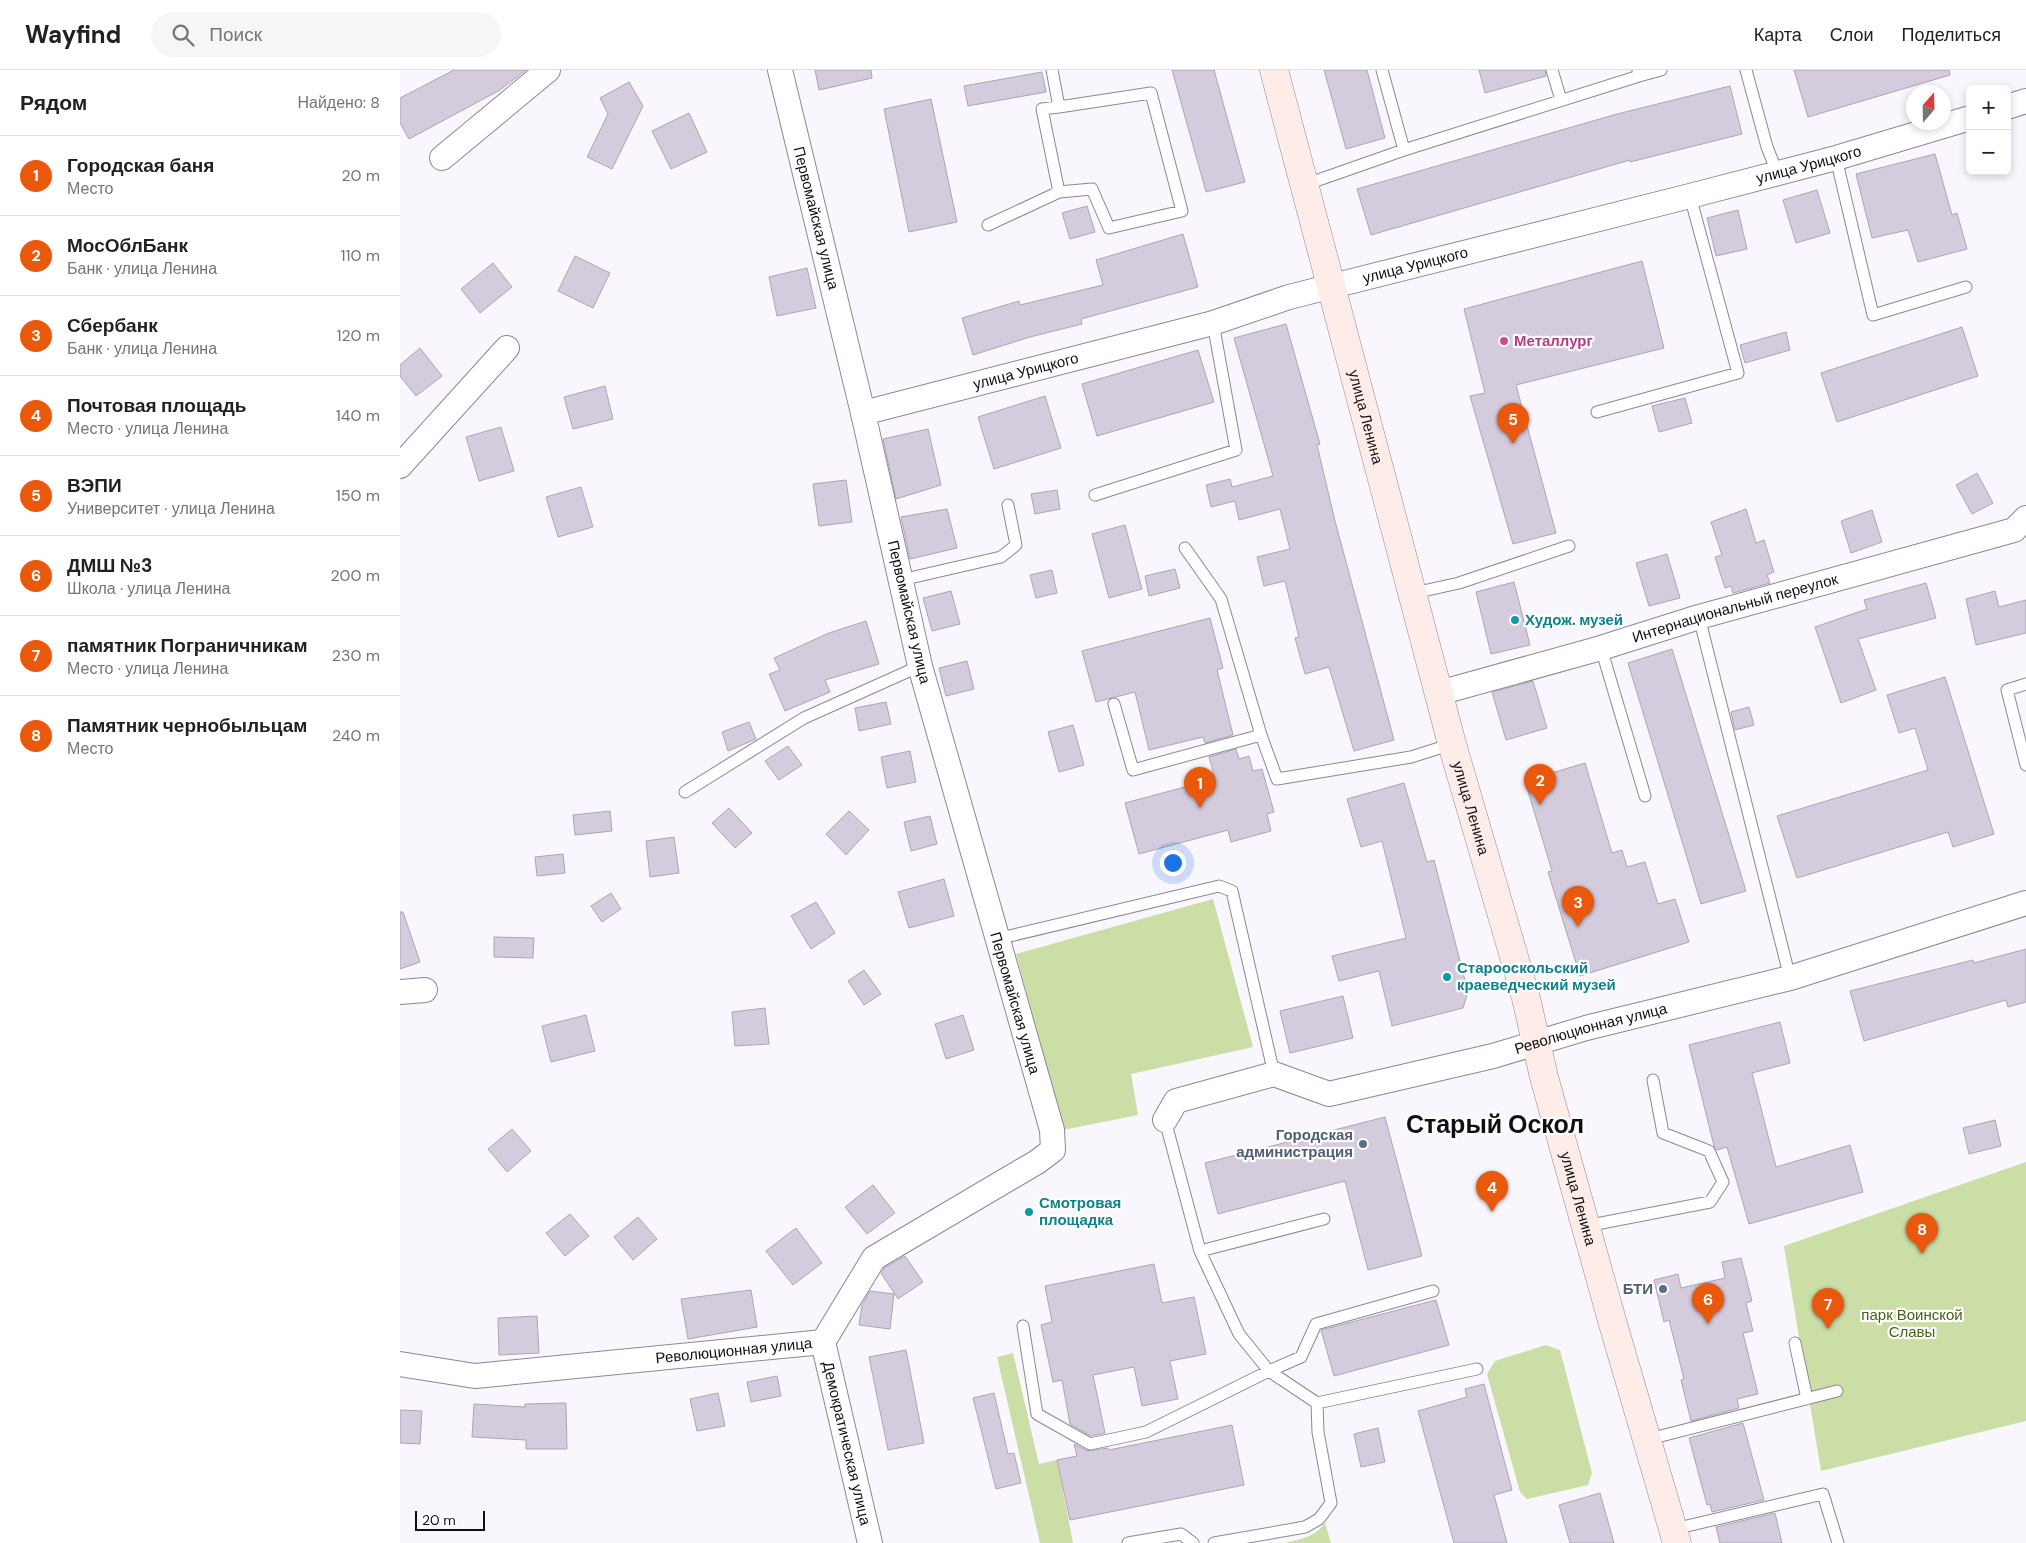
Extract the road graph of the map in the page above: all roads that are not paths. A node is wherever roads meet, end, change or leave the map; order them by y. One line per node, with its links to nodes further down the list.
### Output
1 (548, 70): 16 (street)
2 (780, 70): 28 (street, Первомайская улица)
3 (1052, 70): 13 (lane)
4 (1274, 70): 19 (main road, улица Ленина)
5 (1382, 70): 15 (lane)
6 (1552, 70): 10 (lane)
7 (1661, 70): 9 (lane)
8 (1746, 70): 18 (lane)
9 (1638, 73): 10 (lane)
10 (1561, 100): 15 (lane)
11 (2026, 102): 12 (street)
12 (2011, 106)
13 (1059, 107): 20 (lane); 20 (lane)
14 (1966, 119): 17 (street, улица Урицкого)
15 (1404, 150): 19 (lane)
16 (442, 158)
17 (1836, 158): 18 (street, улица Урицкого); 24 (lane)
18 (1777, 172): 21 (street, улица Урицкого)
19 (1304, 185): 23 (main road, улица Ленина)
20 (1059, 192): 22 (lane)
21 (1690, 196): 23 (street, улица Урицкого); 27 (lane)
22 (988, 225)
23 (1332, 287): 25 (street, улица Урицкого); 36 (main road, улица Ленина)
24 (1966, 287)
25 (1213, 323): 28 (street, улица Урицкого); 30 (lane)
26 (507, 348): 29 (street)
27 (1597, 412)
28 (863, 413): 35 (street, Первомайская улица)
29 (400, 466)
30 (1095, 495)
31 (1008, 504): 35 (lane)
32 (2026, 518): 37 (street, Интернациональный переулок)
33 (1569, 546): 36 (lane)
34 (1185, 548): 43 (lane)
35 (902, 580): 39 (street, Первомайская улица)
36 (1414, 592): 41 (main road, улица Ленина)
37 (1699, 617): 38 (street, Интернациональный переулок); 50 (lane)
38 (1601, 648): 41 (street, Интернациональный переулок); 47 (lane)
39 (920, 666): 46 (lane); 49 (street, Первомайская улица)
40 (2026, 684): 45 (lane)
41 (1439, 693): 44 (main road, улица Ленина)
42 (1114, 704): 43 (lane)
43 (1261, 735): 44 (lane)
44 (1452, 744): 53 (main road, улица Ленина)
45 (2026, 765)
46 (685, 792)
47 (1646, 796)
48 (2026, 903): 50 (street, Революционная улица)
49 (997, 939): 54 (lane); 57 (street, Первомайская улица)
50 (1790, 978): 53 (street, Революционная улица)
51 (425, 990): 52 (street)
52 (400, 992)
53 (1535, 1044): 54 (street, Революционная улица); 59 (main road, улица Ленина)
54 (1274, 1074): 56 (street)
55 (1653, 1080): 59 (lane)
56 (1165, 1120): 60 (lane)
57 (1053, 1150): 63 (street, Революционная улица)
58 (1324, 1219): 60 (lane)
59 (1586, 1226): 71 (main road, улица Ленина)
60 (1200, 1252): 67 (lane)
61 (1433, 1291): 67 (lane)
62 (1023, 1326): 67 (lane)
63 (823, 1342): 65 (street, Революционная улица); 73 (street, Демократическая улица)
64 (1795, 1343): 69 (lane)
65 (400, 1364)
66 (1477, 1369): 70 (lane)
67 (1269, 1371): 70 (lane)
68 (1837, 1391): 69 (lane)
69 (1807, 1399): 71 (lane)
70 (1317, 1404): 76 (lane)
71 (1648, 1438): 72 (main road, улица Ленина)
72 (1676, 1536): 77 (lane)
73 (870, 1543)
74 (1128, 1543): 75 (lane)
75 (1193, 1543)
76 (1214, 1543)
77 (1838, 1543)

